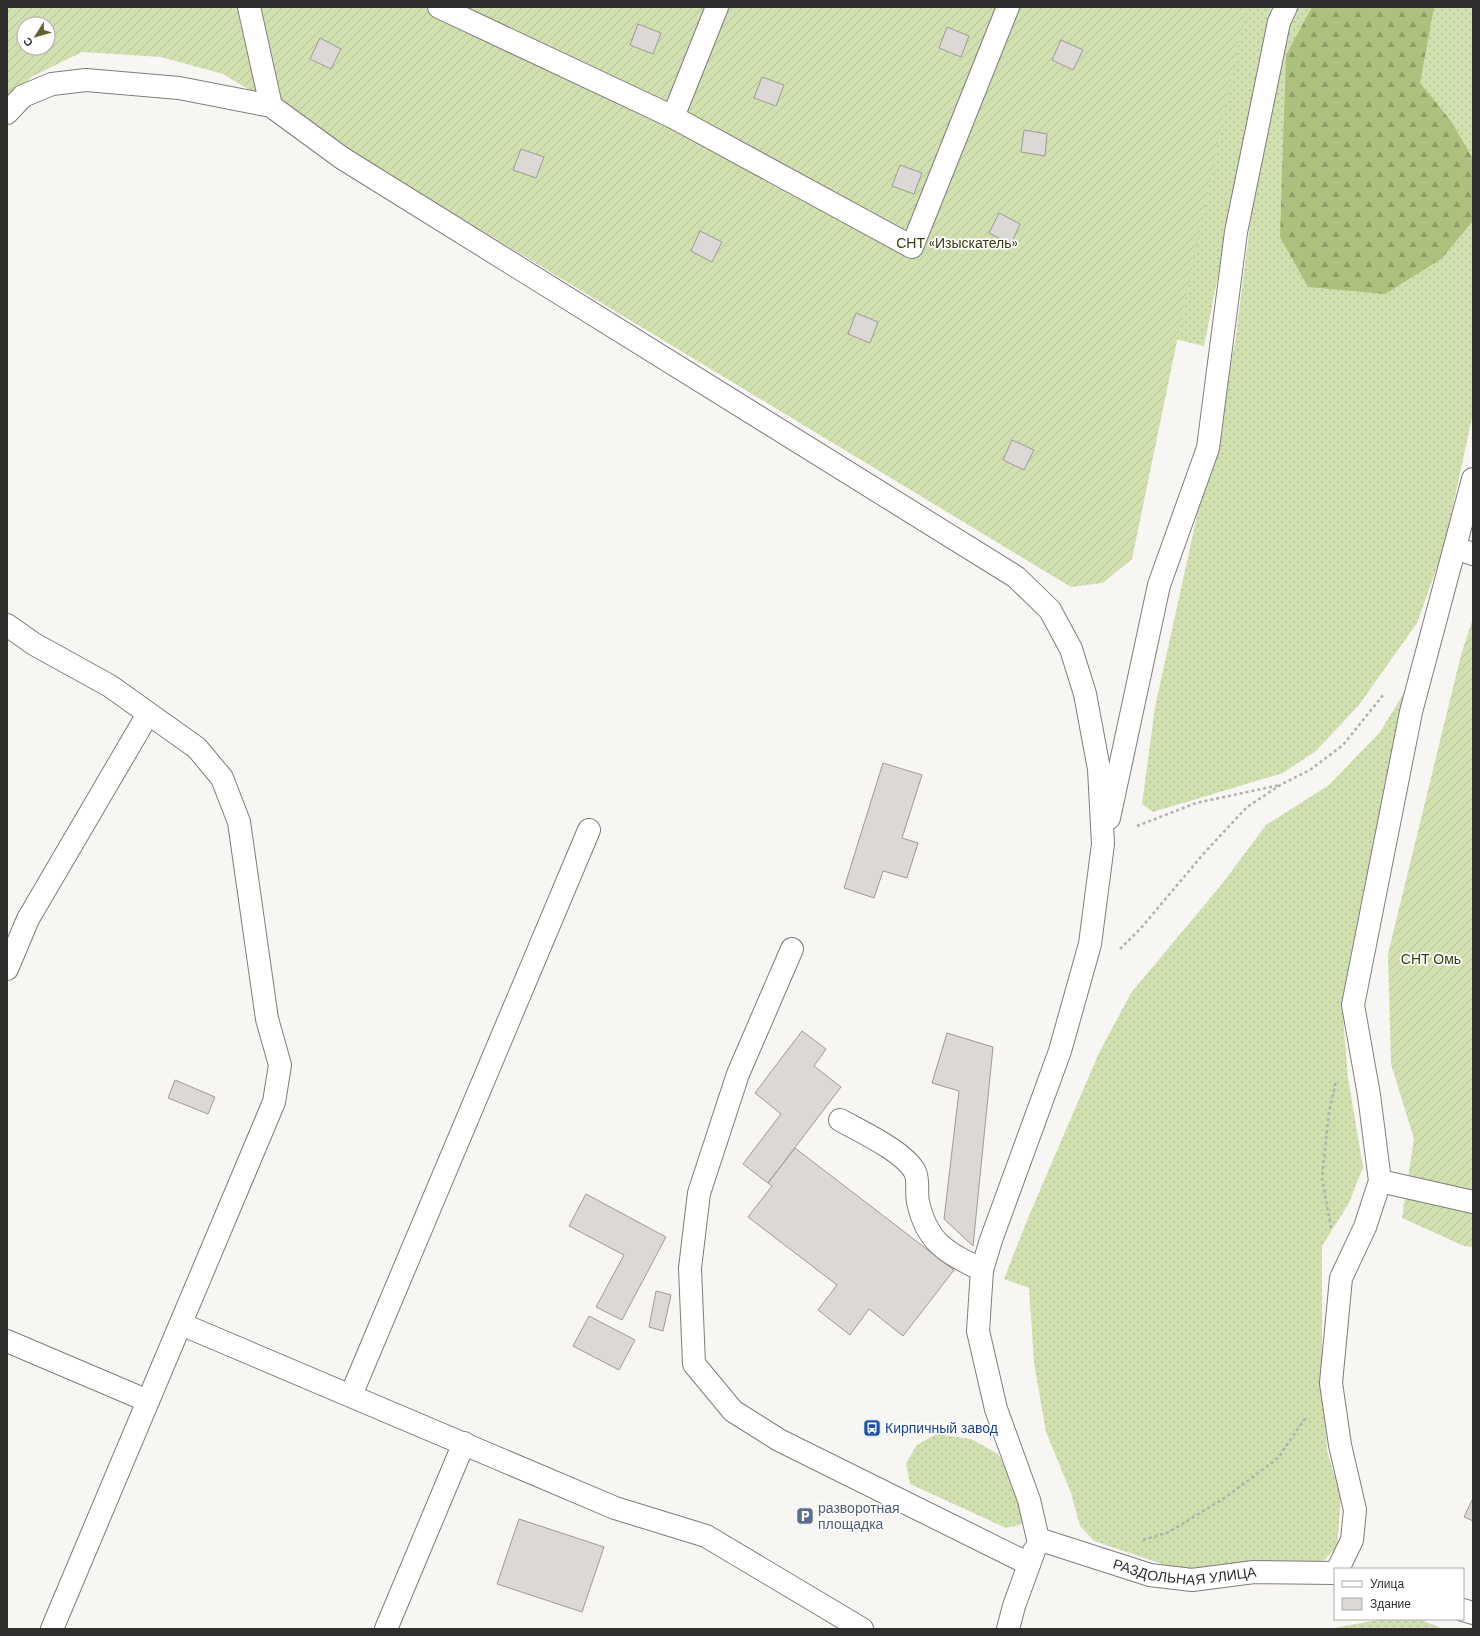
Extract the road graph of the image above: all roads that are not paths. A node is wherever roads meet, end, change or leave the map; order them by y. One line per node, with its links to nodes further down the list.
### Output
1 (249, 7): 6 (street)
2 (439, 7): 8 (street)
3 (717, 7): 8 (street)
4 (1008, 7): 8 (street)
5 (1286, 7): 14 (street)
6 (271, 106): 7 (street); 14 (street)
7 (7, 113)
8 (673, 117)
9 (1473, 479): 10 (street)
10 (1464, 551): 18 (street)
11 (7, 626): 12 (street)
12 (148, 714): 16 (street); 21 (street)
13 (589, 830): 23 (street)
14 (1103, 844): 20 (street)
15 (792, 949): 27 (street)
16 (7, 969)
17 (840, 1120): 20 (street)
18 (1380, 1181): 19 (street); 28 (street)
19 (1473, 1202)
20 (982, 1270): 26 (street)
21 (180, 1324): 23 (street); 24 (street)
22 (7, 1342): 24 (street)
23 (351, 1395): 25 (street)
24 (148, 1401): 30 (street)
25 (464, 1443): 31 (street); 32 (street)
26 (1038, 1539): 27 (street); 29 (street, РАЗДОЛЬНАЯ УЛИЦА)
27 (1029, 1564): 33 (street)
28 (1338, 1568)
29 (1334, 1573)
30 (52, 1629)
31 (386, 1629)
32 (862, 1629)
33 (1008, 1629)

